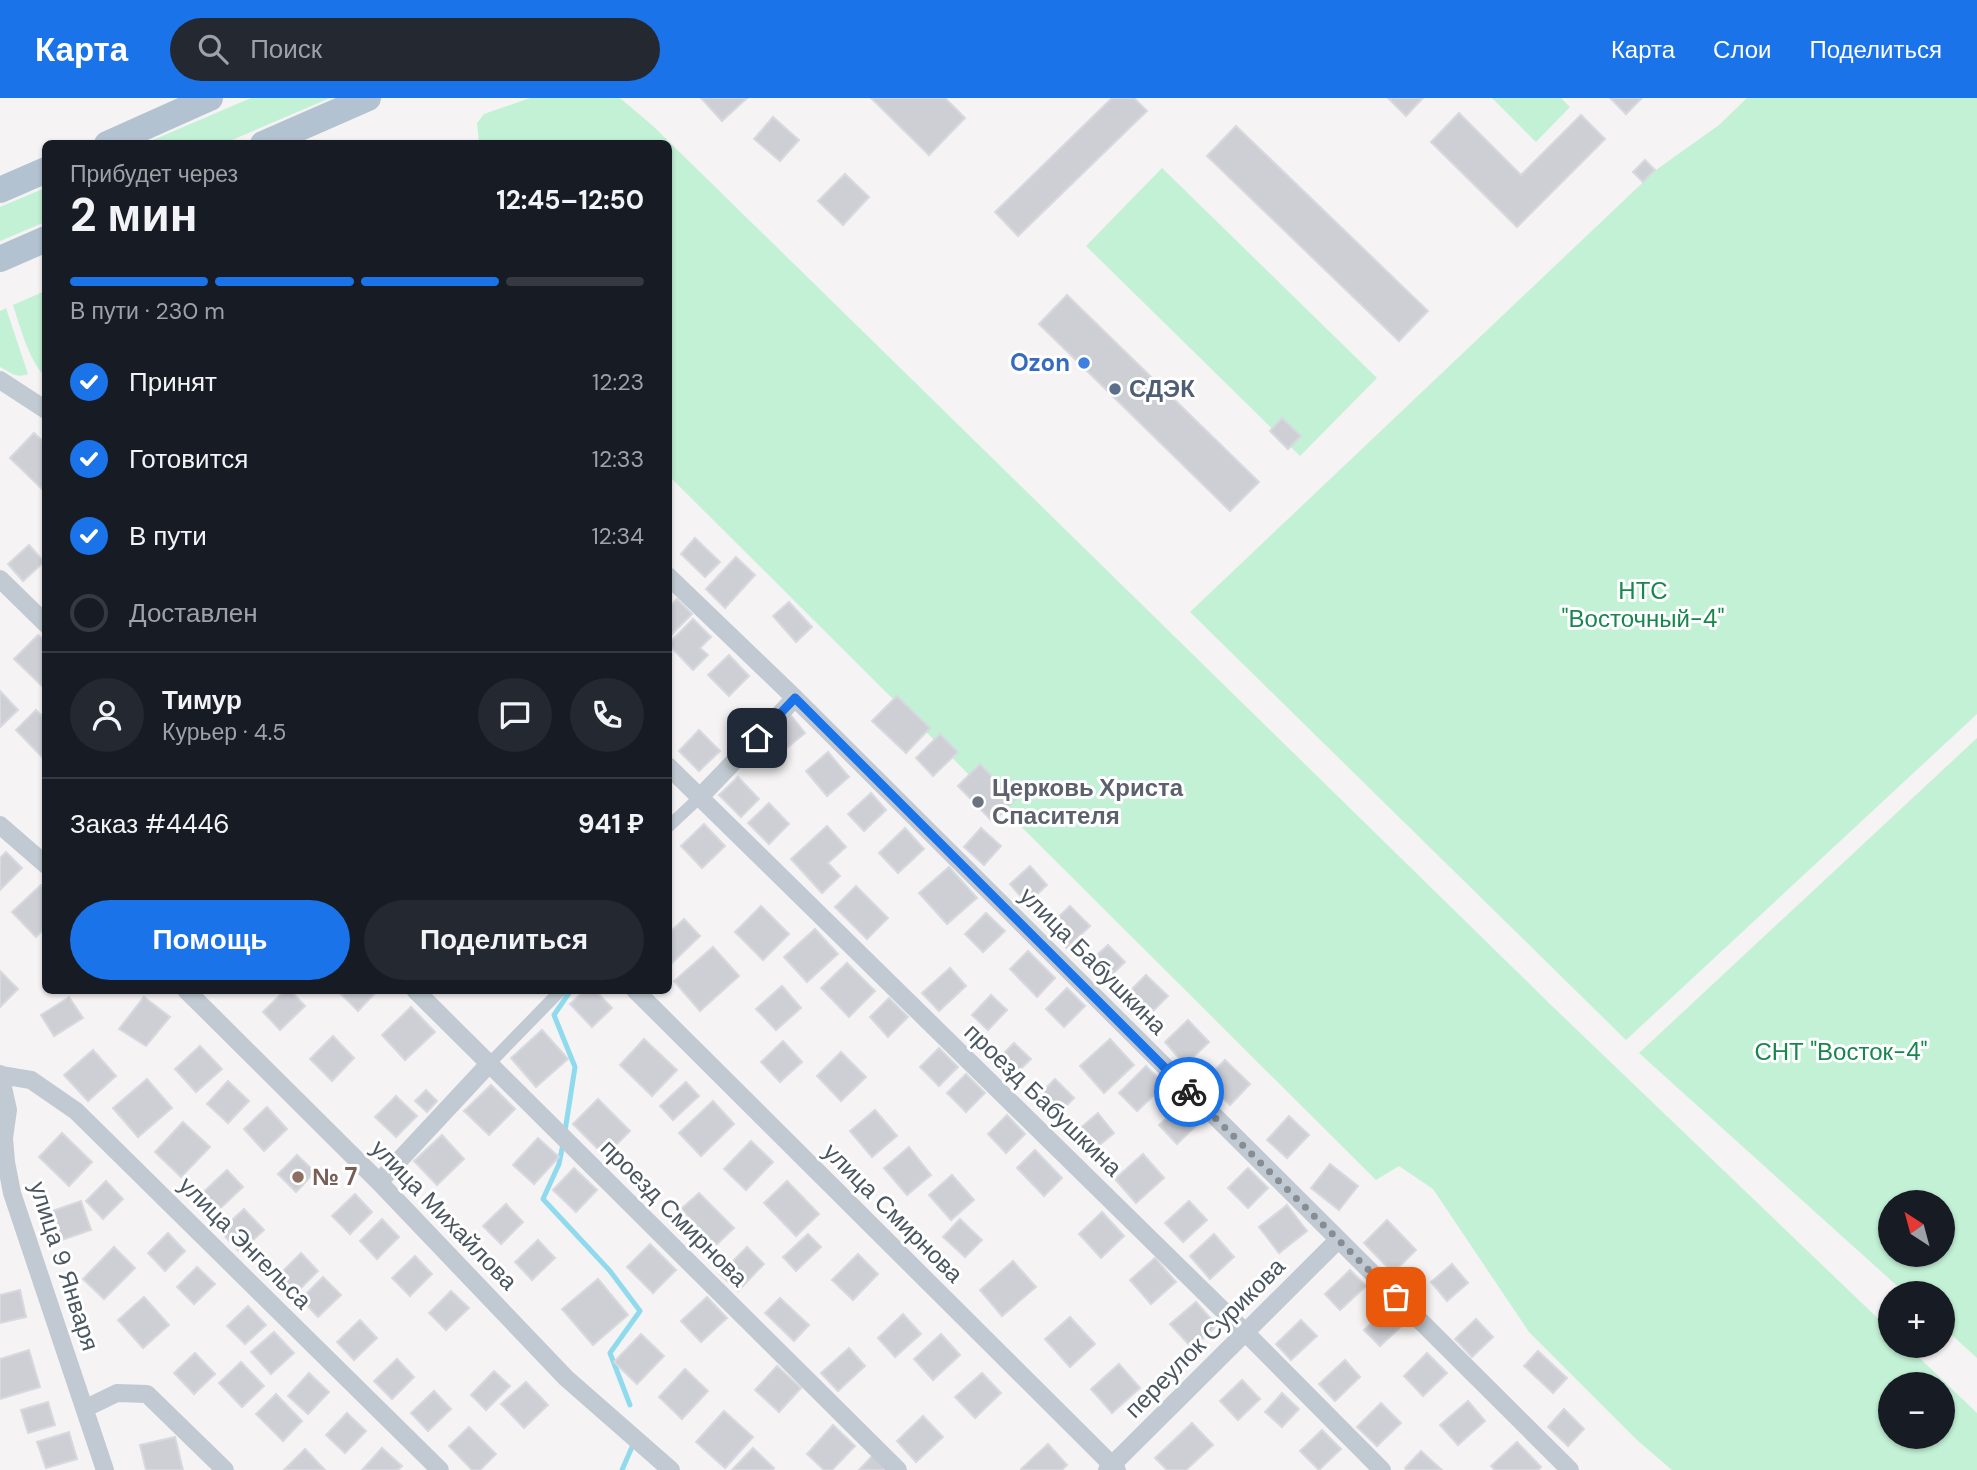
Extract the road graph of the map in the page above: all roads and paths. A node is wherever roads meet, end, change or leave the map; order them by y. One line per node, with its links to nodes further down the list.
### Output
1 (211, 98): 3 (main road)
2 (368, 98): 4 (main road)
3 (116, 140)
4 (272, 140)
5 (42, 172): 6 (main road)
6 (0, 190)
7 (42, 241): 8 (main road)
8 (0, 259)
9 (0, 380): 10 (street)
10 (42, 407)
11 (0, 579): 13 (street)
12 (672, 580): 14 (street, улица Бабушкина)
13 (42, 620)
14 (795, 698): 16 (street); 27 (street, улица Бабушкина)
15 (672, 770): 16 (street, проезд Бабушкина)
16 (699, 797): 17 (street); 28 (street, проезд Бабушкина)
17 (672, 823)
18 (0, 825): 19 (street)
19 (42, 862)
20 (190, 994): 26 (street, улица Михайлова)
21 (419, 994): 24 (street, проезд Смирнова)
22 (557, 994): 24 (street)
23 (639, 994): 30 (street, улица Смирнова)
24 (489, 1064): 26 (street); 35 (street, проезд Смирнова)
25 (1, 1075): 29 (street, улица 9 Января); 33 (street, улица Энгельса)
26 (379, 1182): 34 (street, улица Михайлова)
27 (1338, 1240): 28 (street, переулок Сурикова); 37 (street, улица Бабушкина)
28 (1245, 1332): 30 (street, переулок Сурикова); 36 (street, проезд Бабушкина)
29 (86, 1408): 31 (street, улица 9 Января); 32 (street)
30 (1112, 1468)
31 (106, 1470)
32 (225, 1470)
33 (440, 1470)
34 (671, 1470)
35 (898, 1470)
36 (1382, 1470)
37 (1570, 1470)

